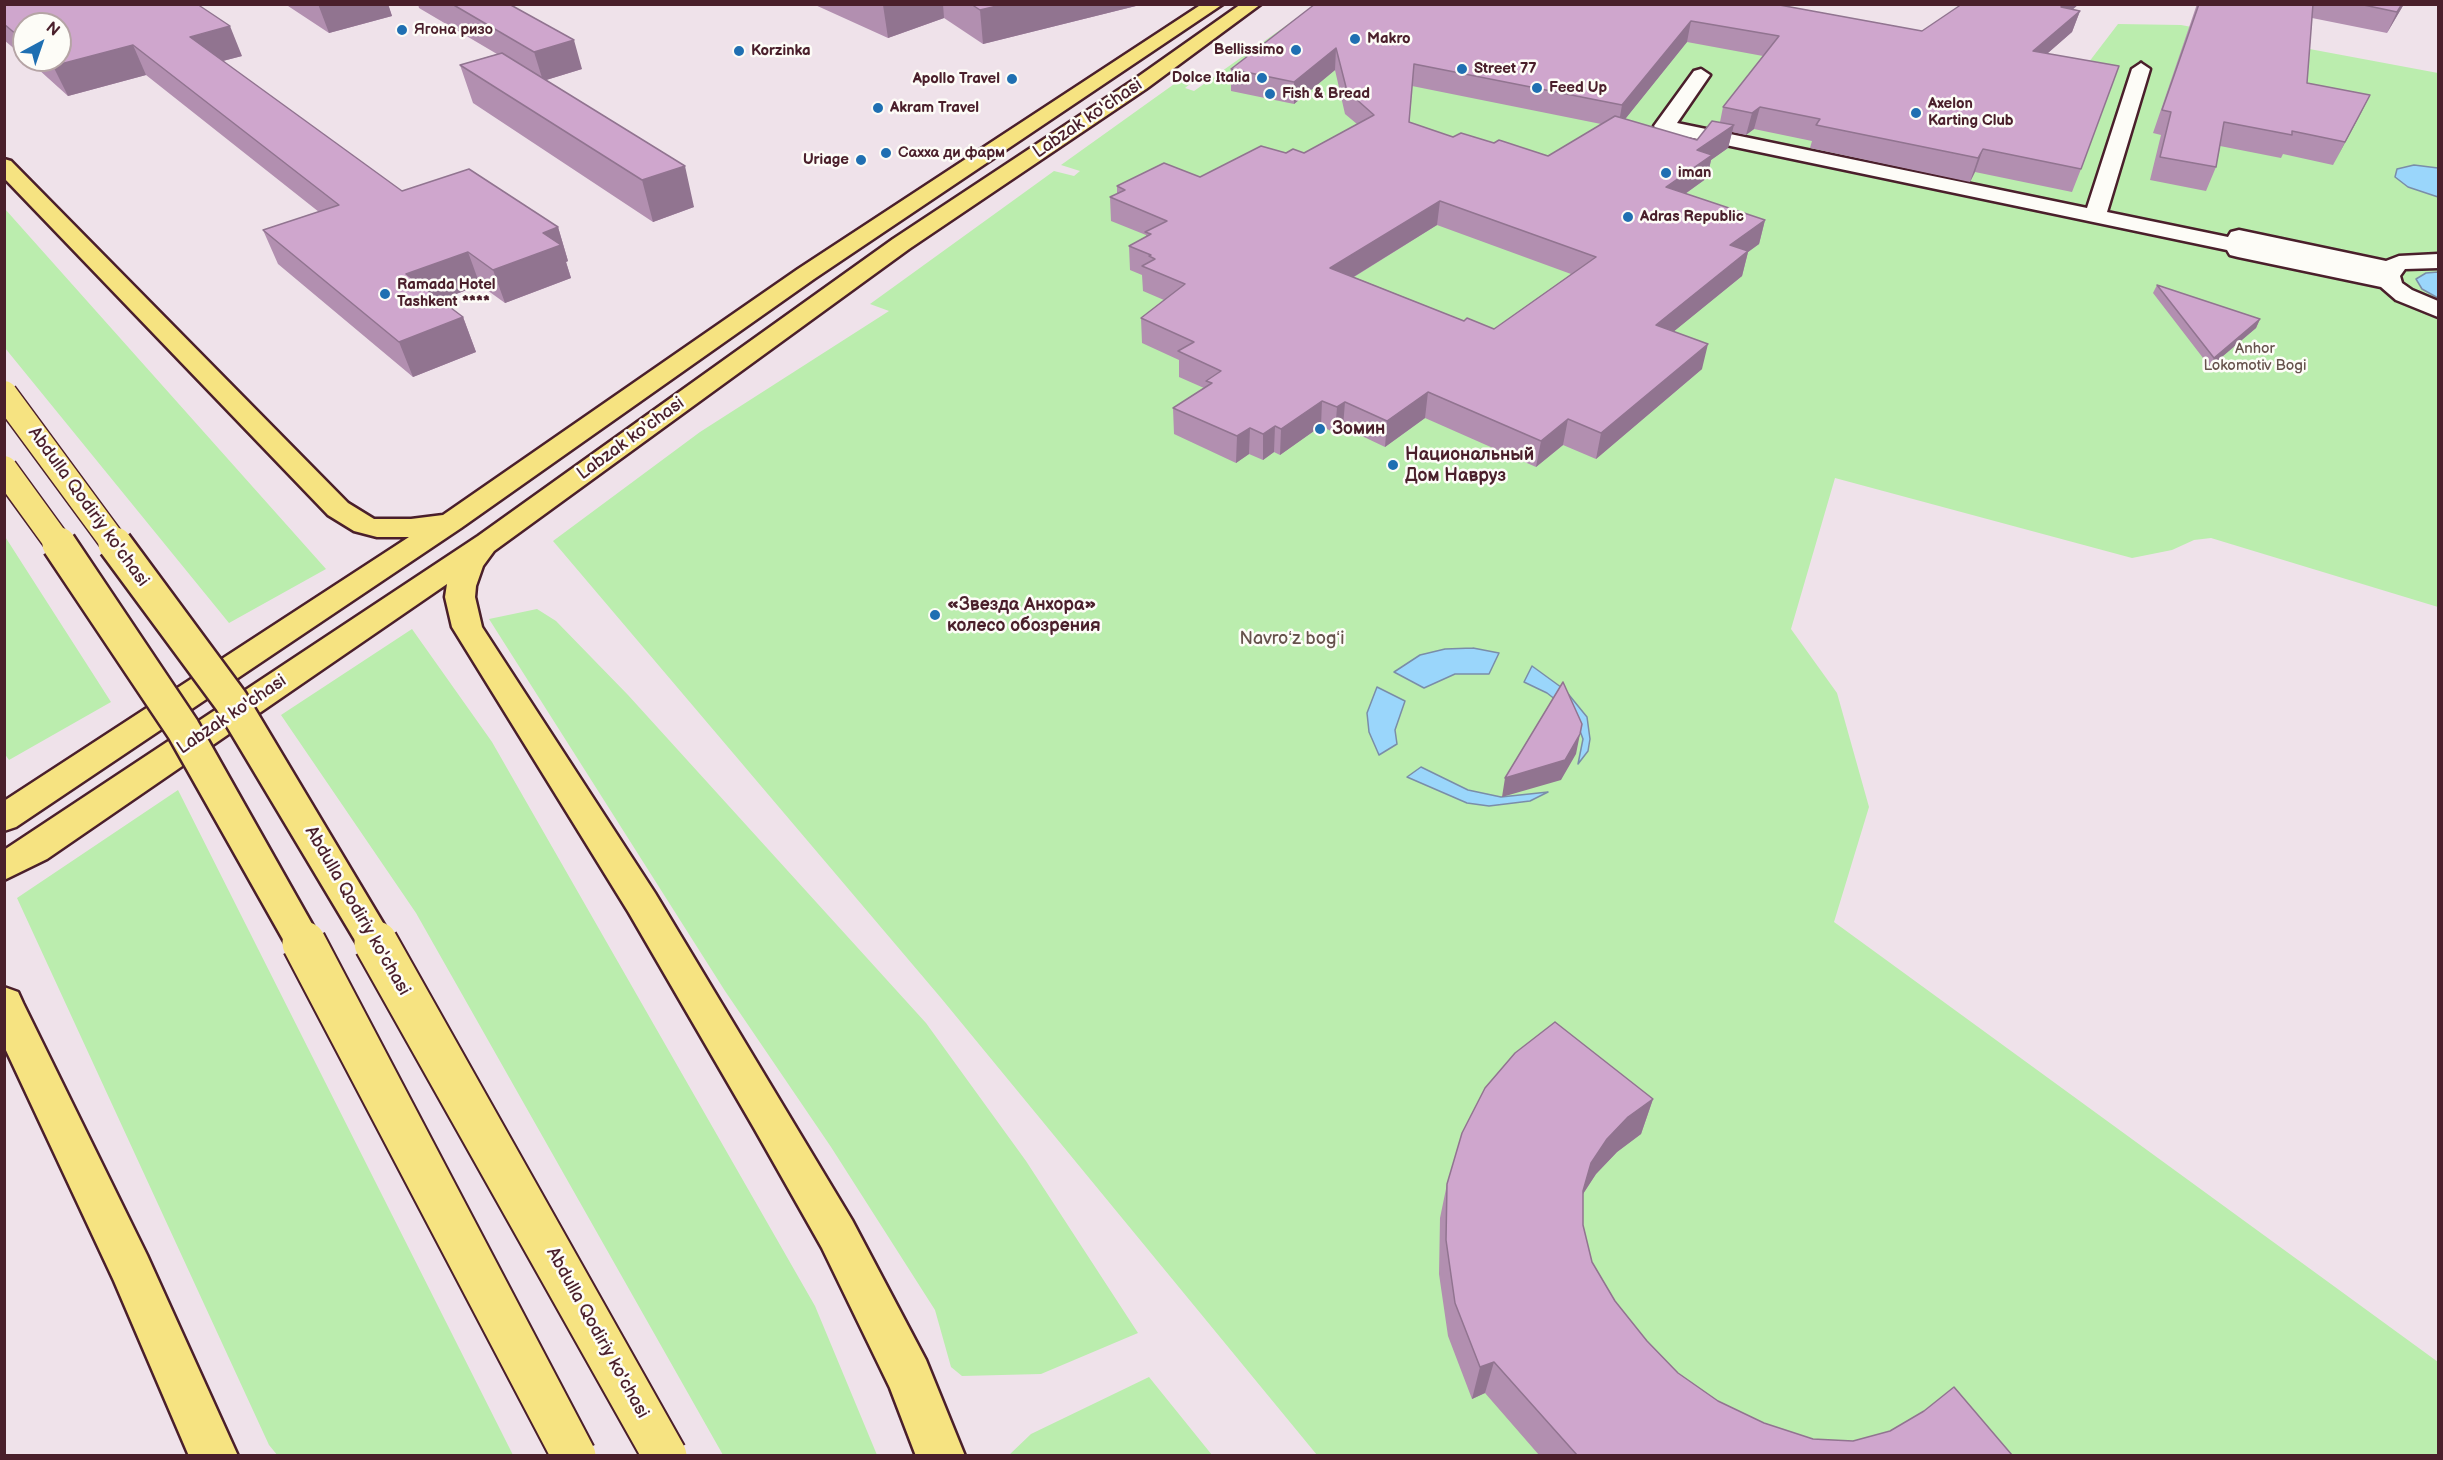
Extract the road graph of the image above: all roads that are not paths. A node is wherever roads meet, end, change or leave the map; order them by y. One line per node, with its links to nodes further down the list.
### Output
1 (1215, 4): 5 (main road, Labzak ko'chasi)
2 (1253, 4): 6 (main road, Labzak ko'chasi)
3 (2141, 69): 8 (street)
4 (1701, 75): 8 (street)
5 (1107, 78): 6 (main road); 9 (main road, Labzak ko'chasi)
6 (1139, 85): 10 (main road, Labzak ko'chasi)
7 (4, 165): 16 (main road)
8 (2094, 216): 12 (street)
9 (870, 234): 10 (main road); 16 (main road, Labzak ko'chasi)
10 (901, 244): 17 (main road, Labzak ko'chasi)
11 (2439, 261): 12 (street)
12 (2390, 275): 13 (street)
13 (2439, 310)
14 (4, 394): 23 (main road, Abdulla Qodiriy ko'chasi, bridge)
15 (4, 469): 22 (main road, bridge)
16 (451, 522): 18 (main road, Labzak ko'chasi)
17 (488, 542): 19 (main road, Labzak ko'chasi); 24 (main road)
18 (4, 818)
19 (4, 867)
20 (4, 1003): 21 (main road)
21 (214, 1455)
22 (574, 1455)
23 (665, 1455)
24 (941, 1455)

